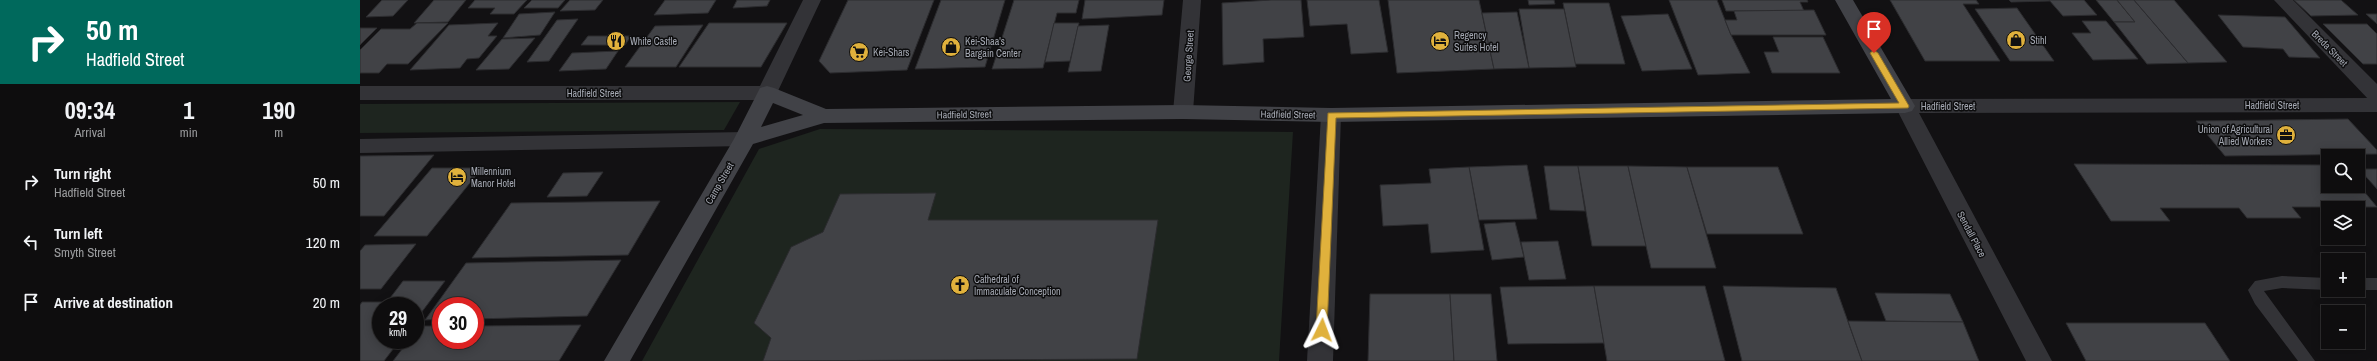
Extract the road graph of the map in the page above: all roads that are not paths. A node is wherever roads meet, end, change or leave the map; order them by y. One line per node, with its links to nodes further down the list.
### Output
1 (812, 0): 6 (street, Camp Street)
2 (1192, 0): 10 (street, George Street)
3 (1844, 0): 9 (main road)
4 (2282, 0): 7 (street, Breda Street)
5 (360, 93): 6 (street, Hadfield Street)
6 (767, 93): 12 (main road, Hadfield Street); 13 (main road, Camp Street)
7 (2377, 96)
8 (2377, 105): 9 (street, Hadfield Street)
9 (1905, 106): 11 (main road, Hadfield Street); 20 (street, Sendall Place)
10 (1183, 112): 11 (main road, Hadfield Street); 12 (main road, Hadfield Street)
11 (1331, 115): 19 (street)
12 (824, 116): 13 (main road, Hadfield Street)
13 (745, 139): 14 (street, Hadfield Street); 18 (main road, Camp Street)
14 (360, 146)
15 (2321, 284): 21 (lane)
16 (2365, 284): 17 (lane)
17 (2377, 284)
18 (617, 361)
19 (1320, 361)
20 (2039, 361)
21 (2307, 361)

